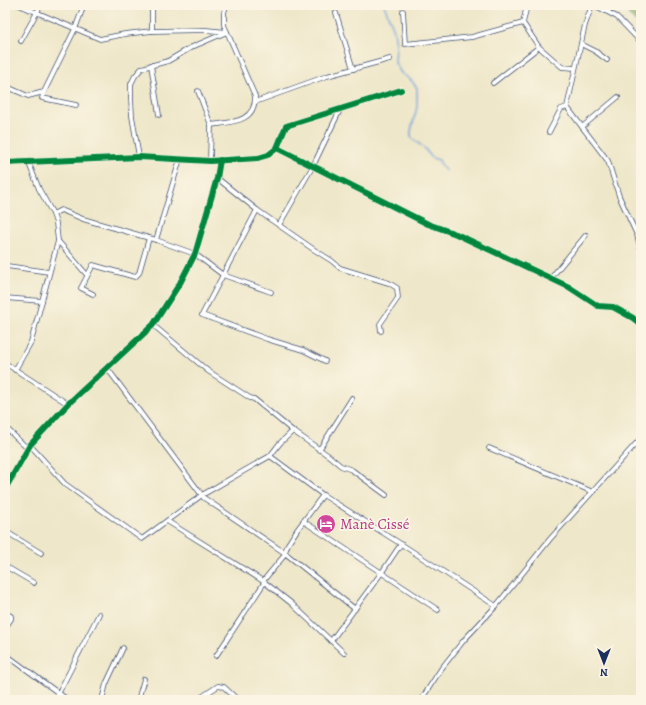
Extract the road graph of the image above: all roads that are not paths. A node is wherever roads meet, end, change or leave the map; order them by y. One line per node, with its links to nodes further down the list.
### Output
1 (19, 5): 11 (street)
2 (41, 5): 11 (street)
3 (84, 5): 14 (street)
4 (152, 5): 15 (street)
5 (226, 5): 16 (street)
6 (527, 5): 13 (street)
7 (593, 5): 9 (street); 19 (street)
8 (617, 5): 9 (street)
9 (606, 11): 18 (street)
10 (403, 12): 13 (street)
11 (37, 13): 14 (street); 17 (street)
12 (336, 13): 25 (street)
13 (523, 23): 20 (street)
14 (75, 29): 15 (street); 29 (street)
15 (152, 31): 16 (street)
16 (227, 32): 23 (street); 32 (street)
17 (21, 41)
18 (641, 42)
19 (581, 44): 22 (street); 24 (street)
20 (539, 47): 24 (street); 26 (street)
21 (390, 59): 25 (street)
22 (607, 60)
23 (151, 66): 36 (street); 41 (street)
24 (575, 68): 34 (street)
25 (353, 69): 32 (street)
26 (493, 83)
27 (5, 86): 29 (street)
28 (400, 90): 35 (street)
29 (44, 92): 33 (street)
30 (198, 92): 37 (street)
31 (618, 97): 38 (street)
32 (255, 102): 37 (street)
33 (76, 105)
34 (567, 107): 38 (street); 39 (street)
35 (341, 108): 40 (street); 47 (street)
36 (159, 115)
37 (211, 125): 45 (street)
38 (582, 127): 56 (street)
39 (549, 132)
40 (277, 148): 43 (street); 47 (street)
41 (139, 158): 42 (street); 44 (street)
42 (180, 159): 45 (street); 54 (street)
43 (220, 160): 45 (street); 48 (street)
44 (28, 161): 46 (street); 50 (street)
45 (210, 161)
46 (5, 163)
47 (313, 166): 51 (street); 62 (street)
48 (216, 178): 49 (street); 57 (street)
49 (257, 210): 51 (street); 61 (street)
50 (53, 214): 53 (street); 55 (street)
51 (279, 225): 69 (street)
52 (586, 235): 62 (street)
53 (149, 238): 54 (street); 60 (street)
54 (156, 240): 57 (street)
55 (58, 241): 59 (street); 60 (street)
56 (641, 250)
57 (195, 254): 61 (street); 68 (street)
58 (7, 266): 59 (street)
59 (50, 272): 66 (street)
60 (87, 275): 64 (street)
61 (223, 275): 63 (street); 70 (street)
62 (550, 279): 67 (street)
63 (271, 292)
64 (93, 294)
65 (5, 298): 66 (street)
66 (42, 301): 73 (street)
67 (641, 324)
68 (153, 325): 72 (street); 77 (street)
69 (381, 331)
70 (325, 360)
71 (5, 363): 73 (street)
72 (107, 368): 75 (street); 87 (street)
73 (16, 370): 75 (street)
74 (352, 398): 81 (street)
75 (68, 404): 79 (street)
76 (5, 427): 79 (street)
77 (293, 431): 81 (street); 82 (street)
78 (641, 438): 86 (street)
79 (29, 447): 84 (street); 90 (street)
80 (489, 448): 86 (street)
81 (319, 450): 89 (street)
82 (270, 456): 87 (street); 88 (street)
83 (5, 475): 84 (street)
84 (13, 478): 85 (street)
85 (5, 489)
86 (593, 492): 100 (street)
87 (202, 495): 90 (street); 95 (street)
88 (323, 495): 91 (street); 93 (street)
89 (386, 496)
90 (168, 521): 98 (street)
91 (303, 521): 95 (street); 97 (street)
92 (5, 530): 94 (street)
93 (401, 544): 97 (street); 100 (street)
94 (41, 553)
95 (285, 553): 98 (street); 101 (street)
96 (5, 566): 99 (street)
97 (382, 572): 101 (street); 102 (street)
98 (264, 582): 106 (street); 110 (street)
99 (34, 583)
100 (496, 606): 119 (street)
101 (355, 609): 106 (street)
102 (438, 610)
103 (5, 613): 105 (street)
104 (99, 614): 112 (street)
105 (5, 628)
106 (331, 641): 108 (street)
107 (123, 648): 115 (street)
108 (344, 653)
109 (5, 654): 112 (street)
110 (216, 656)
111 (144, 679): 116 (street)
112 (59, 693): 113 (street); 114 (street)
113 (55, 700)
114 (68, 700)
115 (102, 700)
116 (138, 700)
117 (197, 700): 118 (street)
118 (238, 700)
119 (421, 700)

